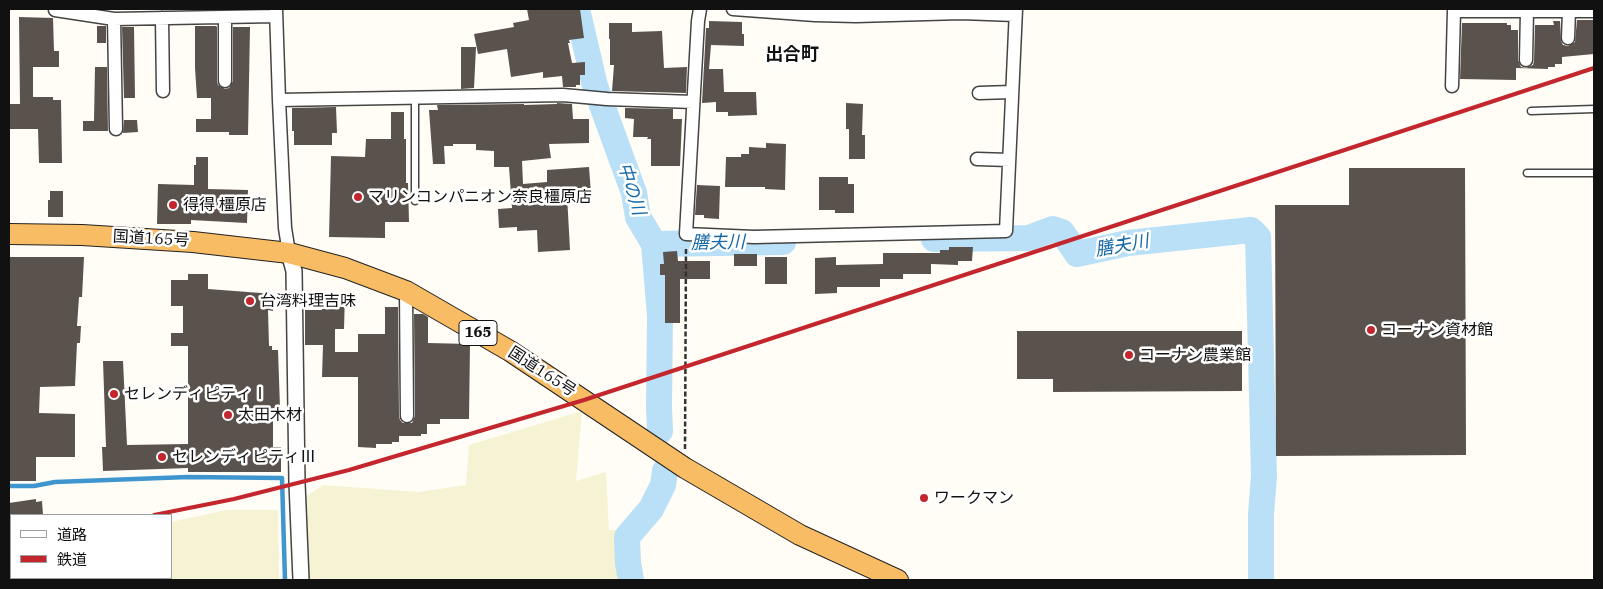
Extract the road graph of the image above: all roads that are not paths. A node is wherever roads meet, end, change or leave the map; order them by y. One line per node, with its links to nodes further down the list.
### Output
1 (700, 9): 27 (street)
2 (733, 9): 4 (street)
3 (56, 10): 10 (street)
4 (767, 10): 14 (street)
5 (1455, 10): 7 (street); 21 (street)
6 (961, 11): 12 (street); 13 (street)
7 (1527, 11): 8 (street); 19 (street)
8 (1569, 11): 9 (street); 18 (street)
9 (1594, 11)
10 (91, 12): 17 (street)
11 (276, 12): 15 (street); 26 (street)
12 (913, 12): 14 (street)
13 (1016, 12): 23 (street)
14 (856, 13)
15 (225, 17): 16 (street); 20 (street)
16 (162, 18): 17 (street); 22 (street)
17 (114, 19): 30 (street)
18 (1568, 38)
19 (1526, 60)
20 (225, 81)
21 (1452, 86)
22 (163, 91)
23 (1012, 92): 24 (street); 32 (street)
24 (979, 93)
25 (415, 97): 26 (street); 27 (street); 35 (lane)
26 (279, 100): 37 (street)
27 (693, 102): 32 (street)
28 (1594, 110): 29 (lane)
29 (1531, 111)
30 (116, 129)
31 (977, 159): 32 (street)
32 (1009, 160)
33 (1527, 173): 34 (lane)
34 (1594, 173)
35 (415, 200)
36 (9, 234): 37 (highway, 国道165号 / 165)
37 (289, 253): 38 (highway, 国道165号 / 165); 40 (street)
38 (406, 291): 39 (street); 41 (highway, 国道165号 / 165)
39 (407, 416)
40 (302, 580)
41 (898, 580)

